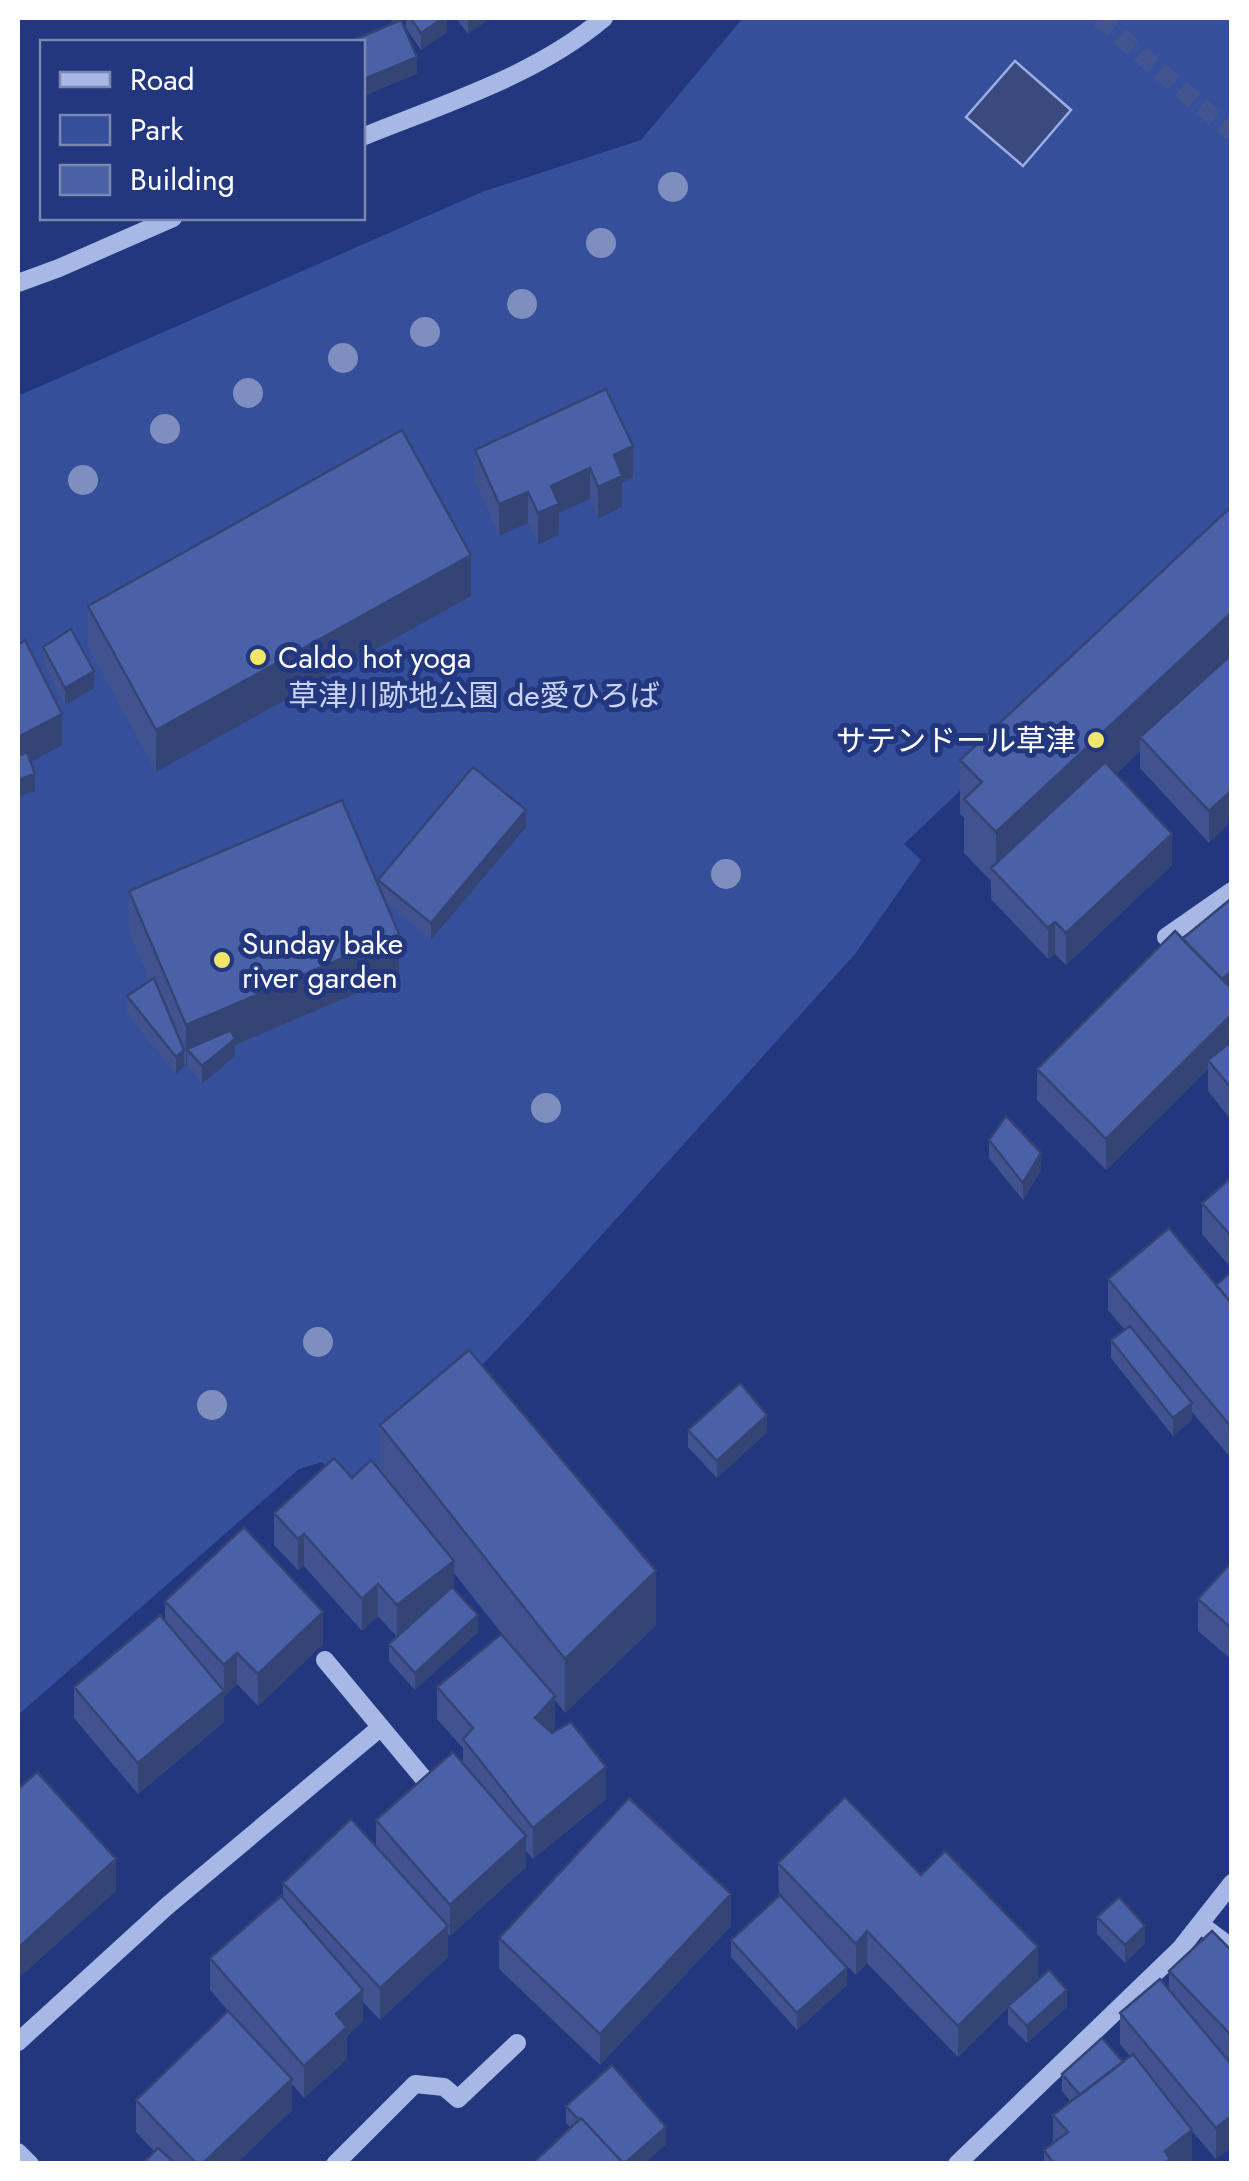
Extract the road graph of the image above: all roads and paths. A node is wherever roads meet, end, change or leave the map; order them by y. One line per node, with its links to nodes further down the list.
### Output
1 (604, 18): 2 (street)
2 (365, 136)
3 (168, 220): 4 (street)
4 (18, 284)
5 (1232, 891): 6 (street)
6 (1166, 937)
7 (325, 1660): 8 (street)
8 (382, 1726): 9 (street); 13 (street)
9 (434, 1790)
10 (1232, 1884): 11 (street)
11 (1200, 1923): 12 (street); 18 (street)
12 (1232, 1948)
13 (18, 2042)
14 (517, 2043): 17 (street)
15 (18, 2152): 16 (street)
16 (30, 2164)
17 (335, 2164)
18 (957, 2164)

